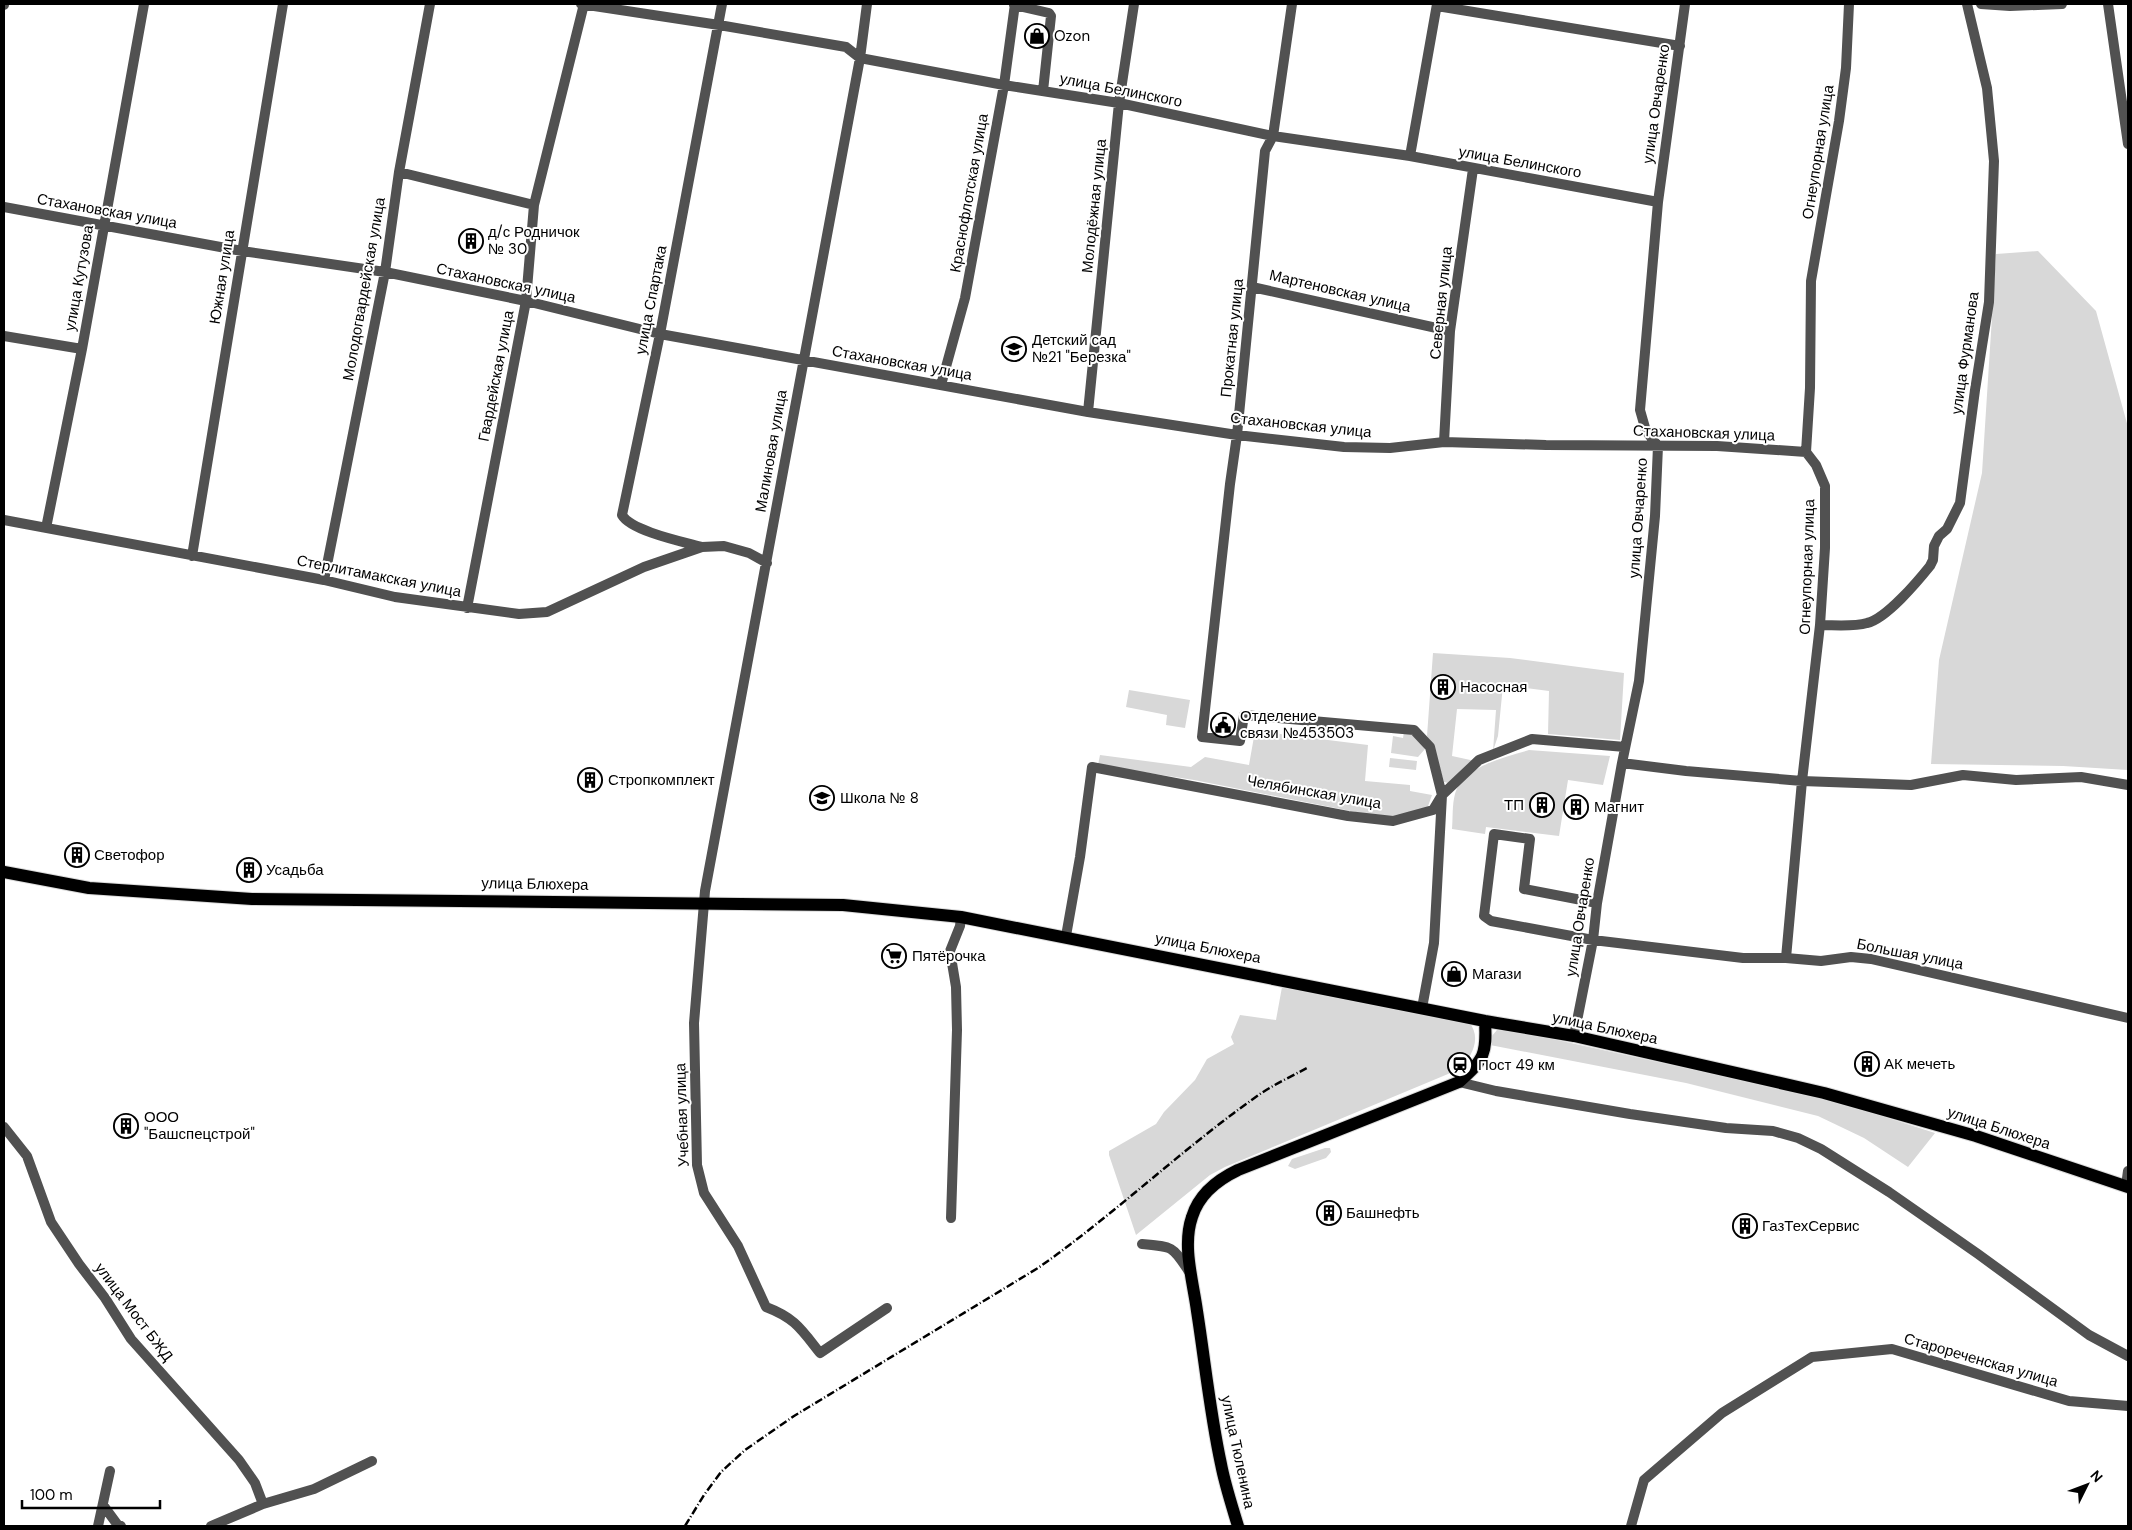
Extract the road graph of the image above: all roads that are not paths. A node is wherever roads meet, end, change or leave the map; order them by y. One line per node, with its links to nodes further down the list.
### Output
1 (144, 4): 31 (street, улица Кутузова)
2 (283, 4): 32 (street, Южная улица)
3 (430, 4): 27 (street, Молодогвардейская улица)
4 (583, 4): 17 (street, улица Белинского); 29 (street, Гвардейская улица)
5 (722, 4): 17 (street, улица Спартака)
6 (867, 4): 19 (street, Малиновая улица)
7 (1134, 4): 22 (street, Молодёжная улица)
8 (1292, 4): 23 (street, Прокатная улица)
9 (1685, 4): 18 (street, улица Овчаренко)
10 (1848, 4): 46 (street, Огнеупорная улица)
11 (1967, 4): 54 (street, улица Фурманова)
12 (1981, 4): 13 (street)
13 (2062, 4)
14 (2108, 4): 24 (street)
15 (1014, 5): 20 (street, Краснофлотская улица); 21 (street)
16 (1437, 5): 18 (street); 25 (street)
17 (719, 25): 19 (street, улица Белинского); 37 (street, улица Спартака)
18 (1680, 46): 28 (street, улица Овчаренко)
19 (860, 58): 20 (street, улица Белинского); 40 (street, Малиновая улица)
20 (1004, 84): 21 (street, улица Белинского); 41 (street, Краснофлотская улица)
21 (1043, 91): 22 (street, улица Белинского)
22 (1119, 103): 23 (street, улица Белинского); 42 (street, Молодёжная улица)
23 (1272, 136): 25 (street, улица Белинского); 34 (street, Прокатная улица)
24 (2128, 144)
25 (1410, 156): 26 (street, улица Белинского)
26 (1472, 169): 28 (street, улица Белинского); 36 (street, Северная улица)
27 (399, 172): 29 (street); 33 (street, Молодогвардейская улица)
28 (1658, 202): 45 (street, улица Овчаренко)
29 (534, 206): 35 (street, Гвардейская улица)
30 (4, 207): 31 (street, Стахановская улица)
31 (104, 226): 32 (street, Стахановская улица); 39 (street, улица Кутузова)
32 (242, 250): 33 (street, Стахановская улица); 50 (street, Южная улица)
33 (385, 272): 35 (street, Стахановская улица); 52 (street, Молодогвардейская улица)
34 (1252, 287): 36 (street, Мартеновская улица); 43 (street, Прокатная улица)
35 (526, 301): 37 (street, Стахановская улица); 53 (street, Гвардейская улица)
36 (1450, 331): 44 (street, Северная улица)
37 (660, 334): 40 (street, Стахановская улица); 49 (street, улица Спартака)
38 (4, 336): 39 (street)
39 (82, 350): 48 (street, улица Кутузова)
40 (802, 360): 41 (street, Стахановская улица); 51 (street, Малиновая улица)
41 (941, 385): 42 (street, Стахановская улица)
42 (1088, 412): 43 (street, Стахановская улица)
43 (1238, 435): 44 (street, Стахановская улица); 59 (street, Прокатная улица)
44 (1444, 442): 45 (street, Стахановская улица)
45 (1658, 446): 46 (street, Стахановская улица); 55 (street, улица Овчаренко)
46 (1806, 452): 54 (street, Огнеупорная улица)
47 (4, 520): 48 (street, Стерлитамакская улица)
48 (46, 528): 50 (street, Стерлитамакская улица)
49 (702, 547): 51 (street, Стерлитамакская улица); 53 (street, Стерлитамакская улица)
50 (192, 556): 52 (street, Стерлитамакская улица)
51 (767, 563): 62 (street, Малиновая улица)
52 (324, 580): 53 (street, Стерлитамакская улица)
53 (467, 608)
54 (1820, 625): 57 (street, Огнеупорная улица)
55 (1625, 747): 56 (street, улица Овчаренко); 59 (street, Челябинская улица)
56 (1622, 763): 57 (street); 61 (street, улица Овчаренко)
57 (1802, 781): 58 (street); 66 (street, Огнеупорная улица)
58 (2128, 785)
59 (1442, 795): 64 (street, Челябинская улица); 67 (street)
60 (4, 872): 62 (main road, улица Блюхера)
61 (1597, 902): 65 (street, улица Овчаренко); 65 (street, Большая улица)
62 (703, 903): 63 (main road, улица Блюхера); 78 (street, Учебная улица)
63 (961, 917): 64 (main road, улица Блюхера); 75 (street)
64 (1066, 936): 67 (main road, улица Блюхера)
65 (1593, 940): 66 (street, Большая улица); 70 (street, улица Овчаренко)
66 (1786, 958): 68 (street, Большая улица)
67 (1422, 1008): 69 (main road, улица Блюхера)
68 (2128, 1018)
69 (1485, 1021): 70 (main road, улица Блюхера); 71 (main road, улица Тюленина)
70 (1574, 1036): 74 (main road, улица Блюхера)
71 (1459, 1082): 77 (main road, улица Тюленина); 79 (street)
72 (4, 1127): 84 (street, улица Мост БЖД)
73 (2128, 1171): 74 (street)
74 (2127, 1187)
75 (951, 1218)
76 (1142, 1244): 77 (street)
77 (1192, 1278): 88 (main road, улица Тюленина)
78 (887, 1308)
79 (2128, 1356)
80 (2128, 1406): 89 (street, Старореченская улица)
81 (372, 1461): 84 (street)
82 (110, 1471): 83 (street)
83 (103, 1504): 85 (street); 86 (street)
84 (263, 1504): 87 (street)
85 (98, 1526)
86 (121, 1526)
87 (210, 1526)
88 (1238, 1526)
89 (1632, 1526)

